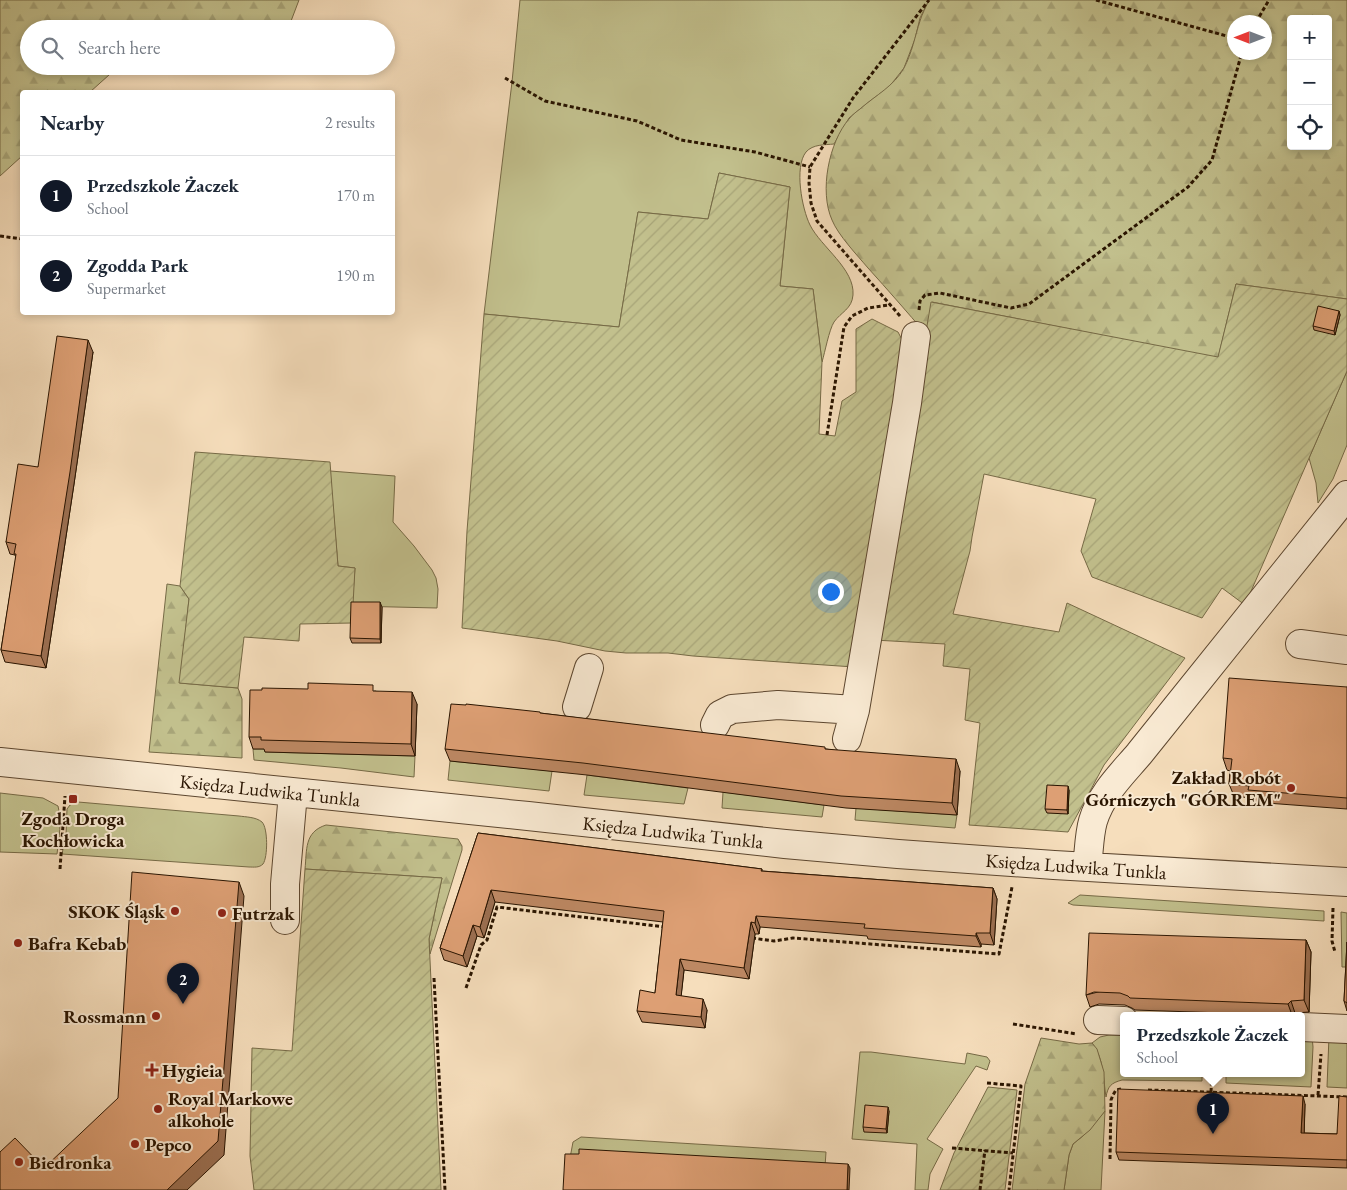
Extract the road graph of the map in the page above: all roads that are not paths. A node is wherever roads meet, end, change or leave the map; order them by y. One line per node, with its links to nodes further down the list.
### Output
1 (916, 336): 7 (street)
2 (1347, 495): 12 (street)
3 (1300, 644): 4 (street)
4 (1347, 650)
5 (589, 668): 6 (street)
6 (577, 707)
7 (855, 710): 8 (street); 9 (street)
8 (715, 724)
9 (847, 739)
10 (0, 762): 11 (street, Księdza Ludwika Tunkla)
11 (293, 793): 12 (street, Księdza Ludwika Tunkla); 14 (street)
12 (1087, 867): 13 (street, Księdza Ludwika Tunkla)
13 (1347, 882)
14 (285, 920)
15 (1305, 1027): 16 (street)
16 (1347, 1029)

